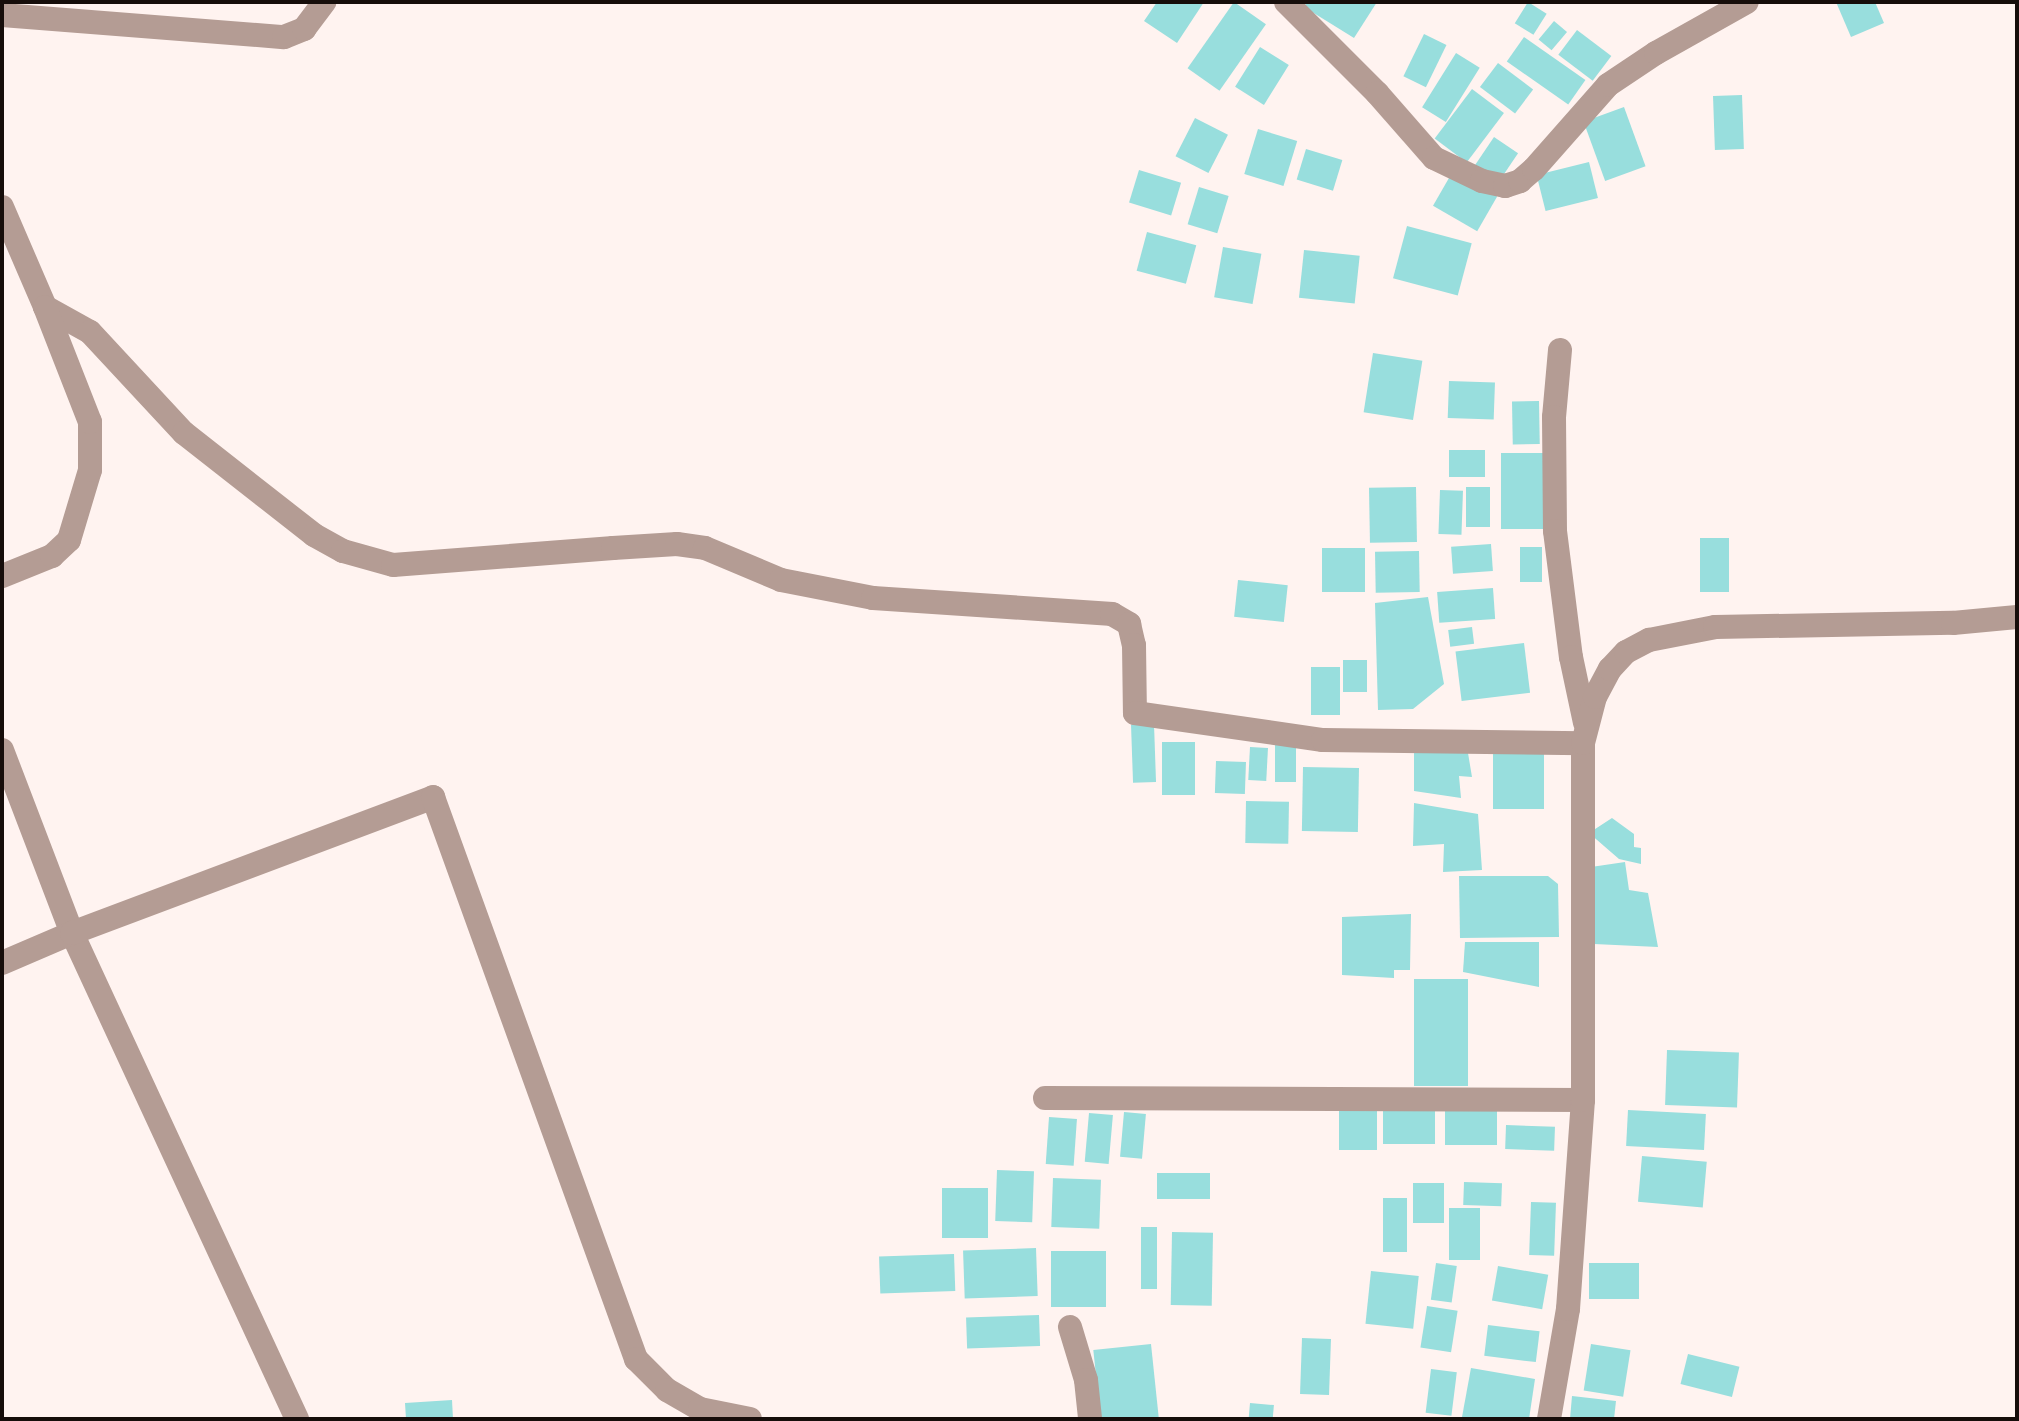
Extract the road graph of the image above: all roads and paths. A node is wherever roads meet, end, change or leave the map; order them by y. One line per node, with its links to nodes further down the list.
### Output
1 (324, 2): 4 (street)
2 (1286, 2): 3 (street)
3 (1747, 2)
4 (2, 15)
5 (2, 207): 6 (street)
6 (45, 307): 8 (street); 10 (street)
7 (1560, 350): 10 (street)
8 (2, 576)
9 (2017, 617): 10 (street)
10 (1584, 734): 15 (street)
11 (3, 758): 12 (street)
12 (72, 933): 13 (street); 17 (street); 18 (street)
13 (2, 963)
14 (1045, 1098): 15 (street)
15 (1583, 1100): 20 (street)
16 (1070, 1327): 19 (street)
17 (297, 1419)
18 (750, 1419)
19 (1090, 1419)
20 (1549, 1419)

